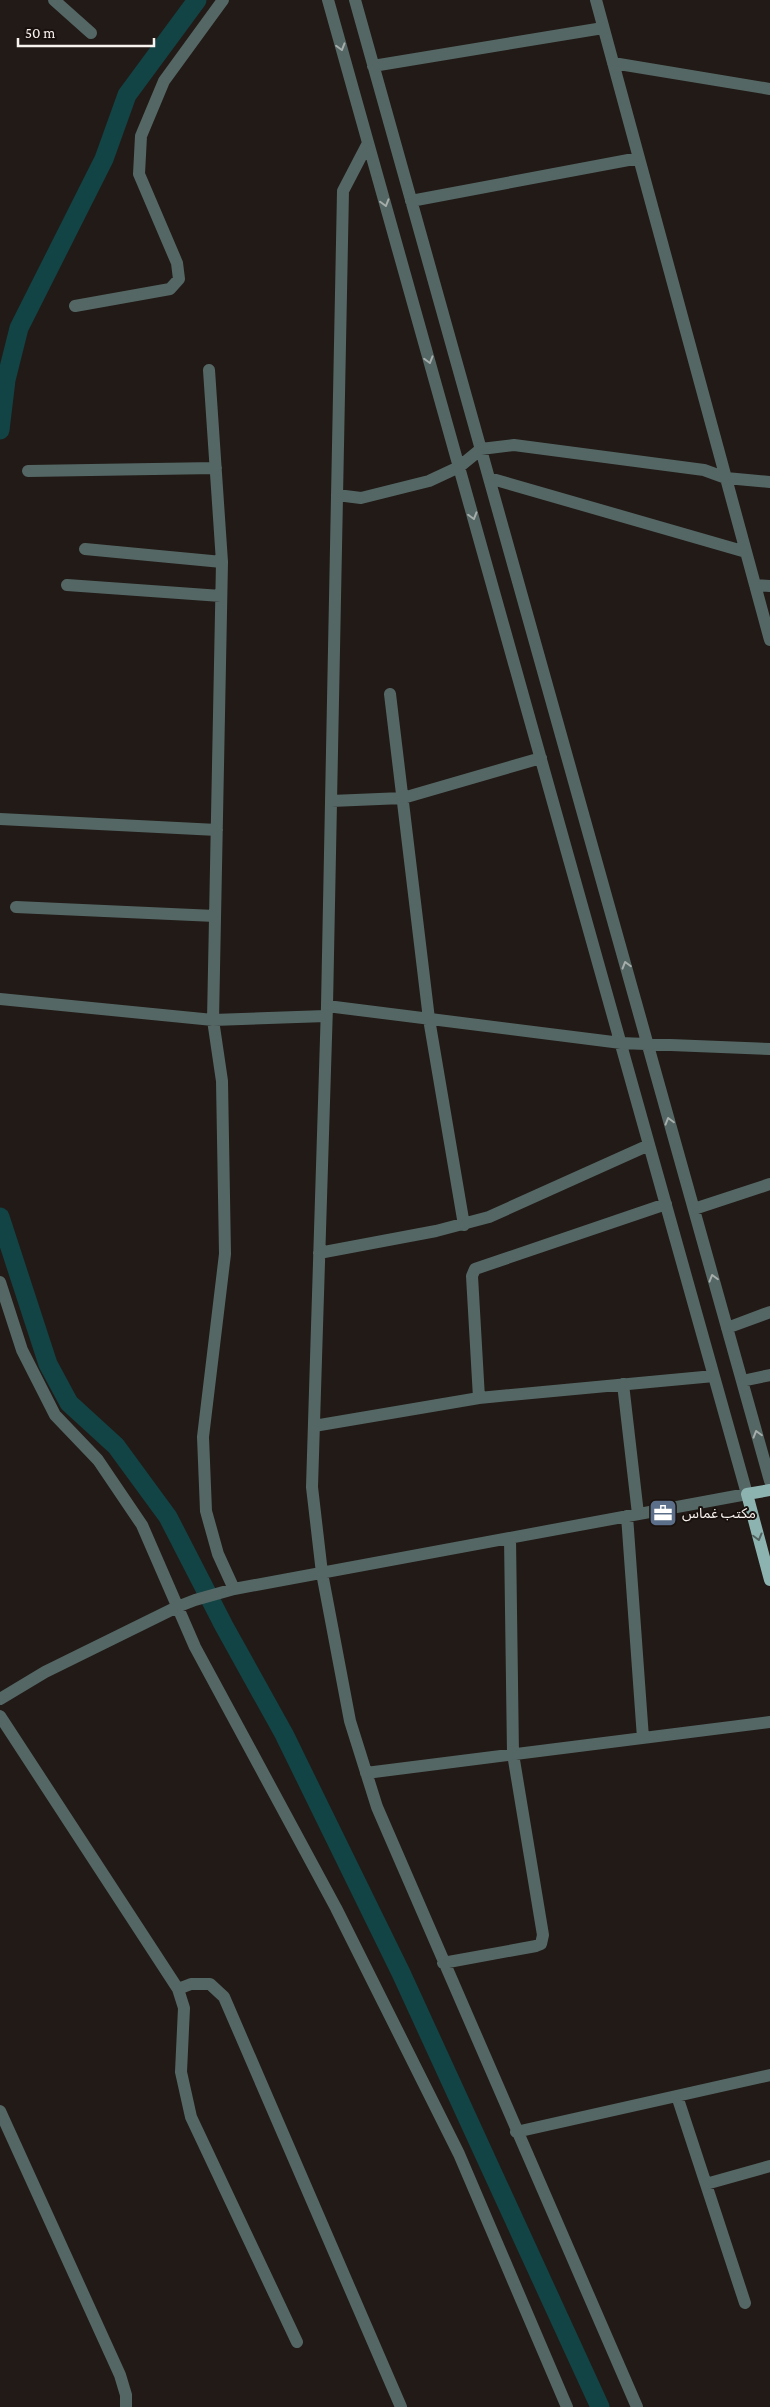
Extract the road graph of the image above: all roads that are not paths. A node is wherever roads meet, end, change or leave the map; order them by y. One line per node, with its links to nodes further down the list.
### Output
1 (54, 0): 7 (street)
2 (224, 0): 14 (street)
3 (328, 0): 11 (street, one-way to 11)
4 (355, 0): 9 (street)
5 (596, 0): 6 (street)
6 (603, 28): 8 (street); 9 (street)
7 (91, 34)
8 (613, 63): 10 (street); 12 (street)
9 (373, 66): 13 (street)
10 (770, 89)
11 (368, 143): 17 (street, one-way to 17); 23 (street)
12 (639, 158): 13 (street); 21 (street)
13 (412, 201): 16 (street)
14 (74, 306)
15 (209, 370): 18 (street)
16 (481, 449): 17 (street); 20 (street); 21 (street)
17 (459, 467): 23 (street); 33 (street, one-way to 33)
18 (216, 468): 19 (street); 26 (street)
19 (28, 471)
20 (489, 478): 25 (street); 45 (street, one-way to 20)
21 (726, 478): 22 (street); 25 (street)
22 (770, 482)
23 (337, 495): 35 (street)
24 (85, 549): 26 (street)
25 (746, 552): 28 (street)
26 (222, 562): 30 (street)
27 (67, 585): 30 (street)
28 (755, 585): 29 (street); 31 (street)
29 (770, 586)
30 (221, 596): 37 (street)
31 (770, 640)
32 (390, 694): 34 (street)
33 (541, 758): 34 (street); 44 (street)
34 (403, 798): 35 (street); 42 (street)
35 (331, 802): 41 (street)
36 (0, 820): 37 (street)
37 (217, 830): 39 (street)
38 (16, 907): 39 (street)
39 (215, 916): 43 (street)
40 (0, 999): 43 (street)
41 (327, 1011): 42 (street); 43 (street); 52 (street)
42 (429, 1019): 44 (street); 51 (street)
43 (213, 1020): 69 (street)
44 (621, 1043): 45 (street); 47 (street)
45 (648, 1045): 46 (street); 50 (street, one-way to 45)
46 (770, 1049)
47 (649, 1144): 49 (street); 51 (street)
48 (770, 1184): 50 (street)
49 (666, 1204): 57 (street); 60 (street)
50 (694, 1209): 55 (street, one-way to 50)
51 (464, 1225): 52 (street)
52 (319, 1253): 61 (street)
53 (0, 1282): 70 (street)
54 (770, 1312): 55 (street)
55 (727, 1328): 58 (street)
56 (770, 1375): 58 (street)
57 (714, 1376): 59 (street); 64 (street)
58 (742, 1382): 62 (street, one-way to 58)
59 (623, 1384): 60 (street); 65 (street)
60 (479, 1398): 61 (street)
61 (314, 1426): 67 (street)
62 (770, 1481)
63 (770, 1490): 64 (main road)
64 (747, 1494): 65 (street); 68 (main road, one-way to 68)
65 (632, 1515): 66 (street); 74 (street)
66 (510, 1538): 67 (street); 75 (street)
67 (322, 1573): 69 (street); 76 (street)
68 (770, 1580)
69 (234, 1589): 70 (street)
70 (177, 1607): 71 (street); 89 (street)
71 (0, 1699)
72 (0, 1716): 78 (street)
73 (770, 1722): 74 (street)
74 (643, 1738): 75 (street)
75 (513, 1754): 76 (street); 77 (street)
76 (366, 1773): 77 (street)
77 (443, 1962): 82 (street)
78 (178, 1989): 86 (street); 88 (street)
79 (770, 2075): 80 (street)
80 (677, 2096): 82 (street); 84 (street)
81 (0, 2111): 87 (street)
82 (516, 2132): 90 (street)
83 (770, 2166): 84 (street)
84 (706, 2184): 85 (street)
85 (746, 2303)
86 (297, 2342)
87 (126, 2407)
88 (401, 2407)
89 (567, 2407)
90 (637, 2407)

